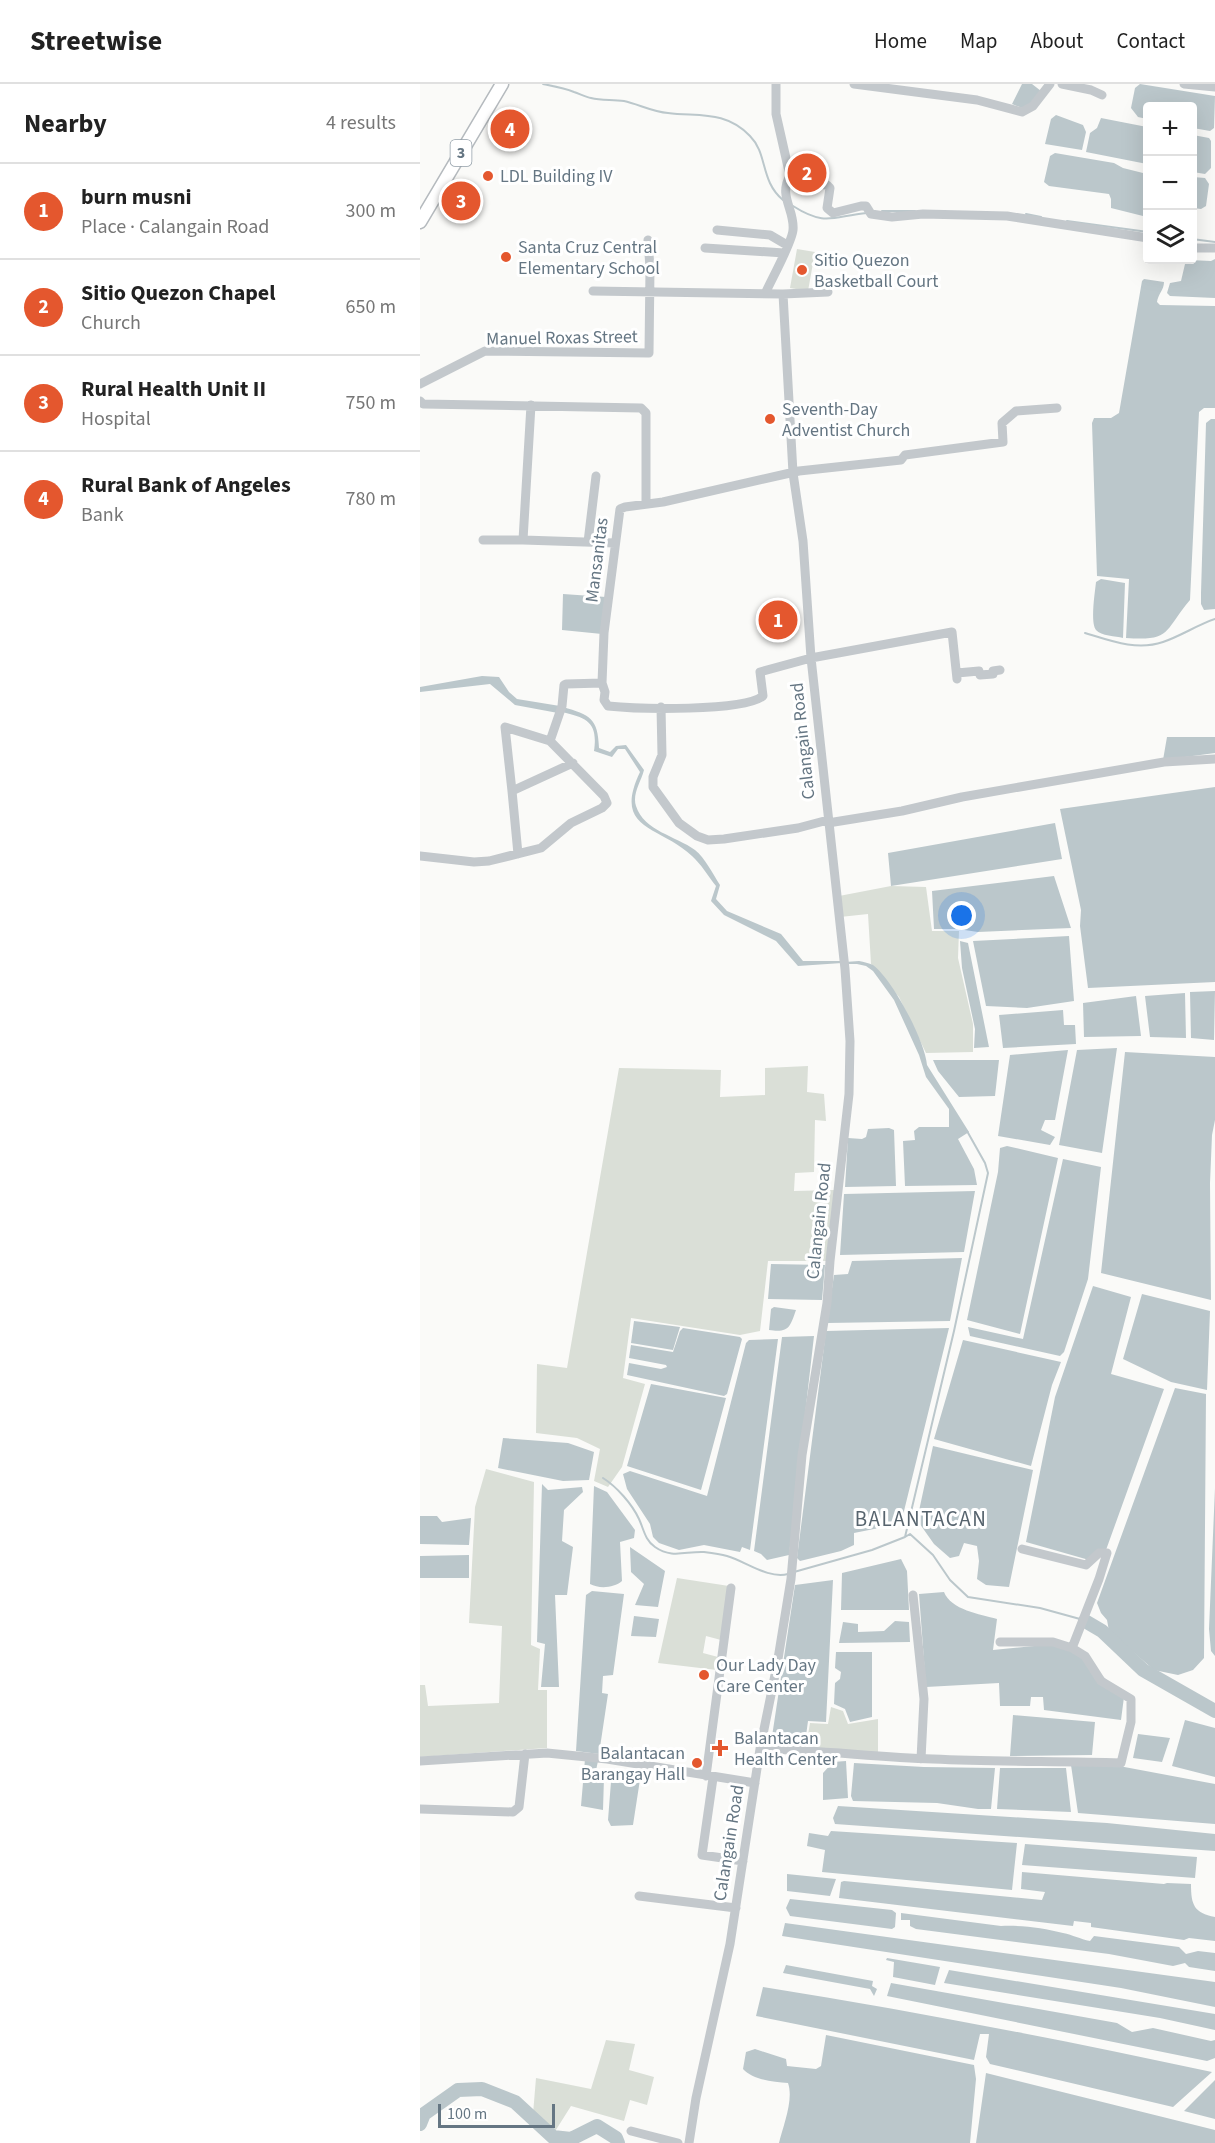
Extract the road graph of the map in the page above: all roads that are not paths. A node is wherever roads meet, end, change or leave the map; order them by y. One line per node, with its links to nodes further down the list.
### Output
1 (502, 84): 10 (main road, 3)
2 (776, 84): 9 (street)
3 (854, 84): 4 (street)
4 (1050, 84)
5 (1066, 84): 8 (street)
6 (1184, 84): 7 (street)
7 (1215, 87)
8 (1102, 95)
9 (790, 176): 12 (street); 16 (street)
10 (420, 222)
11 (717, 230): 16 (street)
12 (1143, 237)
13 (648, 240): 19 (street)
14 (705, 248): 16 (street)
15 (1197, 248): 17 (street)
16 (785, 249): 21 (street)
17 (1215, 249)
18 (592, 291): 19 (street)
19 (649, 291): 21 (street); 23 (street, Manuel Roxas Street)
20 (828, 292): 22 (street)
21 (765, 294): 22 (street)
22 (783, 294): 27 (street, Calangain Road)
23 (420, 384)
24 (420, 401): 25 (street)
25 (531, 405): 29 (street); 31 (street)
26 (1056, 408): 27 (street, Mansanitas)
27 (793, 473): 29 (street, Mansanitas); 34 (street, Calangain Road)
28 (596, 476): 32 (street)
29 (646, 502): 33 (street, Mansanitas)
30 (483, 540): 31 (street)
31 (523, 540): 32 (street)
32 (588, 542): 33 (street)
33 (615, 543): 36 (street, Mansanitas)
34 (811, 658): 35 (street); 37 (street); 42 (street, Calangain Road)
35 (1000, 670)
36 (602, 683): 37 (street); 38 (street)
37 (661, 707): 42 (street)
38 (550, 741): 40 (street); 41 (street)
39 (1215, 759): 42 (street)
40 (573, 764): 41 (street); 43 (street)
41 (512, 791): 43 (street)
42 (828, 821): 50 (street, Calangain Road)
43 (518, 854): 44 (street)
44 (420, 856)
45 (1022, 1549): 49 (street)
46 (731, 1588): 54 (street)
47 (913, 1594): 52 (street)
48 (1000, 1642): 49 (street)
49 (1072, 1648): 52 (street)
50 (760, 1749): 52 (street); 55 (street, Calangain Road)
51 (525, 1754): 53 (street); 54 (street); 56 (street)
52 (921, 1759)
53 (420, 1761)
54 (710, 1777): 55 (street); 57 (street)
55 (755, 1784): 57 (street, Calangain Road)
56 (420, 1809)
57 (743, 1861): 59 (street, Calangain Road)
58 (639, 1896): 59 (street)
59 (736, 1908): 62 (street, Calangain Road)
60 (631, 2131): 61 (street)
61 (678, 2143)
62 (689, 2143)

